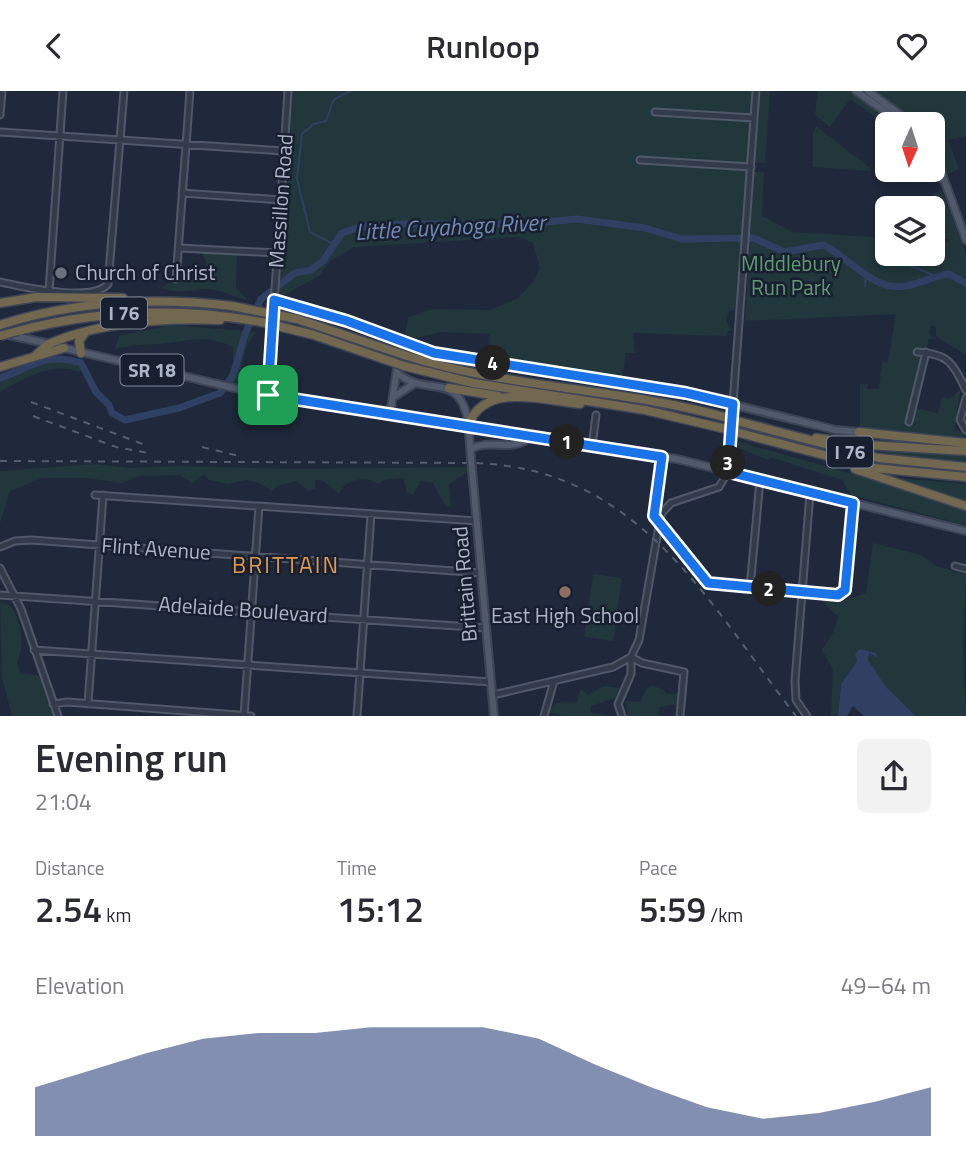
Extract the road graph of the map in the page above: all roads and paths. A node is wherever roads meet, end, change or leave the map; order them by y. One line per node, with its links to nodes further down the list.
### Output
1 (2, 91): 12 (street)
2 (63, 91): 15 (street)
3 (124, 91): 16 (street)
4 (190, 91): 17 (street)
5 (288, 91): 18 (street, Massillon Road)
6 (756, 91): 13 (street)
7 (856, 91): 9 (main road)
8 (868, 91): 10 (main road)
9 (887, 112)
10 (897, 112)
11 (655, 113): 13 (street)
12 (0, 115)
13 (754, 118): 20 (street)
14 (0, 132): 15 (street)
15 (60, 136): 16 (street); 29 (street)
16 (120, 140): 17 (street); 29 (street)
17 (185, 144): 18 (street); 22 (street)
18 (284, 151): 23 (street, Massillon Road)
19 (640, 160): 20 (street)
20 (751, 167): 54 (street)
21 (944, 182): 24 (main road)
22 (182, 193): 23 (street); 25 (street)
23 (281, 200): 26 (street, Massillon Road)
24 (966, 240)
25 (179, 248): 26 (street); 27 (street)
26 (277, 253): 30 (street, Massillon Road)
27 (176, 279)
28 (0, 282): 29 (street)
29 (49, 291)
30 (274, 300): 38 (main road); 50 (street, Massillon Road)
31 (150, 301): 32 (highway); 34 (highway, I 76); 61 (highway, I 76, bridge)
32 (0, 303)
33 (231, 319): 36 (highway); 37 (highway, I 76, bridge); 55 (highway, I 76, bridge)
34 (0, 325)
35 (402, 333): 38 (street)
36 (84, 334): 39 (highway); 43 (highway)
37 (0, 335): 39 (main road, SR 18)
38 (401, 342): 46 (main road); 54 (main road)
39 (48, 343): 40 (main road, SR 18); 44 (highway)
40 (64, 348): 43 (main road, SR 18); 44 (highway)
41 (917, 352): 42 (street)
42 (926, 352): 49 (street); 58 (street)
43 (81, 353): 50 (main road, SR 18)
44 (35, 356): 45 (highway)
45 (0, 367)
46 (397, 373): 47 (main road); 53 (main road)
47 (419, 383): 48 (main road); 53 (main road)
48 (449, 388): 51 (highway); 59 (main road, Brittain Road)
49 (966, 390)
50 (268, 395): 56 (main road, SR 18)
51 (508, 398): 55 (highway); 59 (highway)
52 (966, 398): 60 (street)
53 (393, 401): 56 (main road)
54 (733, 404): 62 (main road); 71 (street)
55 (645, 410): 67 (highway, I 76, bridge)
56 (390, 415): 63 (main road, SR 18)
57 (596, 415): 65 (street)
58 (909, 422)
59 (469, 424): 66 (main road, Brittain Road, bridge)
60 (966, 430)
61 (779, 432): 68 (highway); 70 (highway, I 76)
62 (859, 432): 64 (highway)
63 (530, 437): 65 (main road, SR 18); 66 (main road)
64 (966, 443)
65 (592, 446): 69 (main road, SR 18)
66 (471, 449): 81 (main road, Brittain Road, bridge)
67 (803, 450): 72 (highway, I 76); 79 (highway)
68 (966, 451)
69 (662, 457): 71 (main road, SR 18); 82 (street)
70 (966, 467)
71 (728, 472): 73 (main road, SR 18); 82 (street)
72 (966, 477)
73 (760, 480): 74 (main road, SR 18); 92 (street)
74 (810, 493): 77 (main road, SR 18); 93 (street)
75 (95, 495): 76 (street)
76 (103, 495): 78 (street); 84 (street)
77 (853, 503): 83 (main road, SR 18); 93 (street)
78 (259, 506): 80 (street); 86 (street)
79 (966, 506)
80 (371, 514): 81 (street); 87 (street)
81 (477, 521): 91 (main road, Brittain Road)
82 (659, 522): 92 (street); 102 (street)
83 (966, 531)
84 (100, 545): 85 (street, Flint Avenue); 86 (street, Flint Avenue); 96 (street)
85 (0, 547)
86 (256, 557): 87 (street, Flint Avenue); 97 (street)
87 (367, 565): 91 (street, Flint Avenue); 98 (street)
88 (955, 566): 90 (street)
89 (0, 568): 95 (street)
90 (966, 569)
91 (481, 573): 99 (main road, Brittain Road)
92 (750, 588): 93 (street)
93 (802, 592): 118 (street)
94 (0, 595): 95 (street, Adelaide Boulevard)
95 (15, 595): 96 (street, Adelaide Boulevard); 100 (street)
96 (96, 599): 97 (street, Adelaide Boulevard); 101 (street)
97 (253, 611): 98 (street, Adelaide Boulevard); 103 (street)
98 (363, 619): 99 (street, Adelaide Boulevard); 104 (street)
99 (486, 628): 106 (main road, Brittain Road)
100 (34, 650): 101 (street); 108 (street)
101 (92, 654): 103 (street); 109 (street)
102 (631, 657): 105 (street); 116 (street); 117 (street)
103 (247, 665): 104 (street); 111 (street)
104 (360, 673): 106 (street); 113 (street)
105 (554, 681): 107 (street); 115 (street)
106 (491, 682): 107 (main road, Brittain Road)
107 (493, 695): 114 (main road, Brittain Road)
108 (54, 704): 109 (street); 110 (street)
109 (88, 704): 111 (street)
110 (58, 716)
111 (244, 716): 112 (street)
112 (251, 716)
113 (357, 716)
114 (494, 716)
115 (544, 716)
116 (622, 716)
117 (680, 716)
118 (807, 716)

